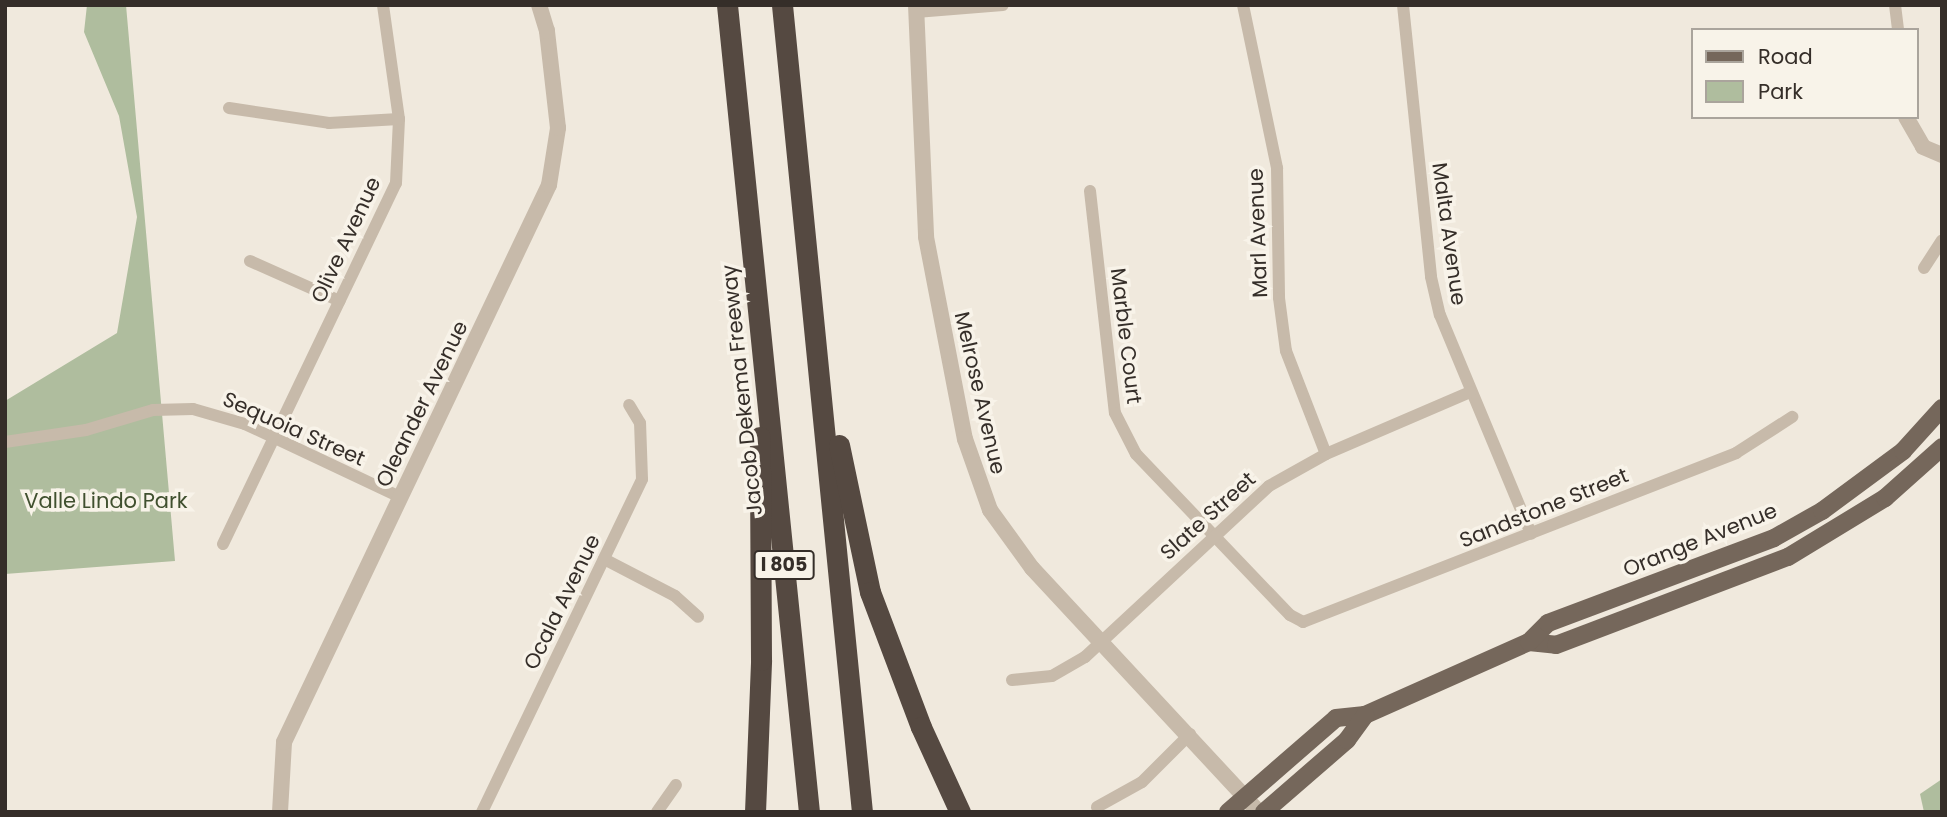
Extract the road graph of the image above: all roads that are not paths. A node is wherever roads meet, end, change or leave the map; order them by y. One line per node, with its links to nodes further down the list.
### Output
1 (383, 5): 12 (street, Olive Avenue)
2 (539, 5): 30 (street, Oleander Avenue)
3 (727, 5): 20 (highway, Jacob Dekema Freeway / I 805)
4 (782, 5): 21 (highway, I 805)
5 (1003, 5): 9 (street)
6 (1243, 5): 29 (street, Marl Avenue)
7 (1403, 5): 22 (street, Malta Avenue)
8 (1895, 5): 10 (street)
9 (916, 8): 39 (street, Melrose Avenue)
10 (1898, 28)
11 (229, 108): 12 (street)
12 (398, 119): 19 (street, Olive Avenue)
13 (1907, 119): 14 (street)
14 (1942, 155)
15 (1090, 191): 31 (street, Marble Court)
16 (1942, 240): 18 (street)
17 (250, 261): 19 (street)
18 (1924, 268)
19 (340, 301): 26 (street, Olive Avenue)
20 (761, 319): 50 (highway); 51 (highway, Jacob Dekema Freeway / I 805)
21 (818, 347): 52 (highway, I 805); 53 (highway)
22 (1470, 392): 29 (street, Slate Street); 32 (street, Malta Avenue)
23 (629, 405): 34 (street, Ocala Avenue)
24 (1942, 408): 35 (main road, Orange Avenue)
25 (1792, 417): 32 (street, Sandstone Street)
26 (274, 437): 27 (street, Sequoia Street); 30 (street, Sequoia Street); 33 (street, Olive Avenue)
27 (5, 442)
28 (1942, 447): 36 (main road, Orange Avenue)
29 (1326, 454): 31 (street, Slate Street)
30 (400, 497): 47 (street, Oleander Avenue)
31 (1214, 534): 38 (street, Marble Court); 39 (street, Slate Street)
32 (1531, 534): 38 (street, Sandstone Street)
33 (223, 544)
34 (604, 559): 37 (street); 48 (street, Ocala Avenue)
35 (1676, 575): 36 (main road); 40 (main road, Orange Avenue)
36 (1685, 597): 40 (main road, Orange Avenue)
37 (698, 617)
38 (1303, 622)
39 (1102, 641): 41 (street, Slate Street); 43 (street, Melrose Avenue)
40 (1529, 642): 42 (main road, Orange Avenue)
41 (1013, 680)
42 (1365, 715): 45 (main road, Orange Avenue); 55 (main road, Orange Avenue)
43 (1190, 734): 45 (street, Melrose Avenue); 46 (street)
44 (676, 785): 49 (street)
45 (1246, 795): 54 (main road, Orange Avenue); 55 (street, Melrose Avenue)
46 (1097, 807)
47 (280, 812)
48 (482, 812)
49 (657, 812)
50 (755, 812)
51 (809, 812)
52 (862, 812)
53 (960, 812)
54 (1228, 812)
55 (1262, 812)

